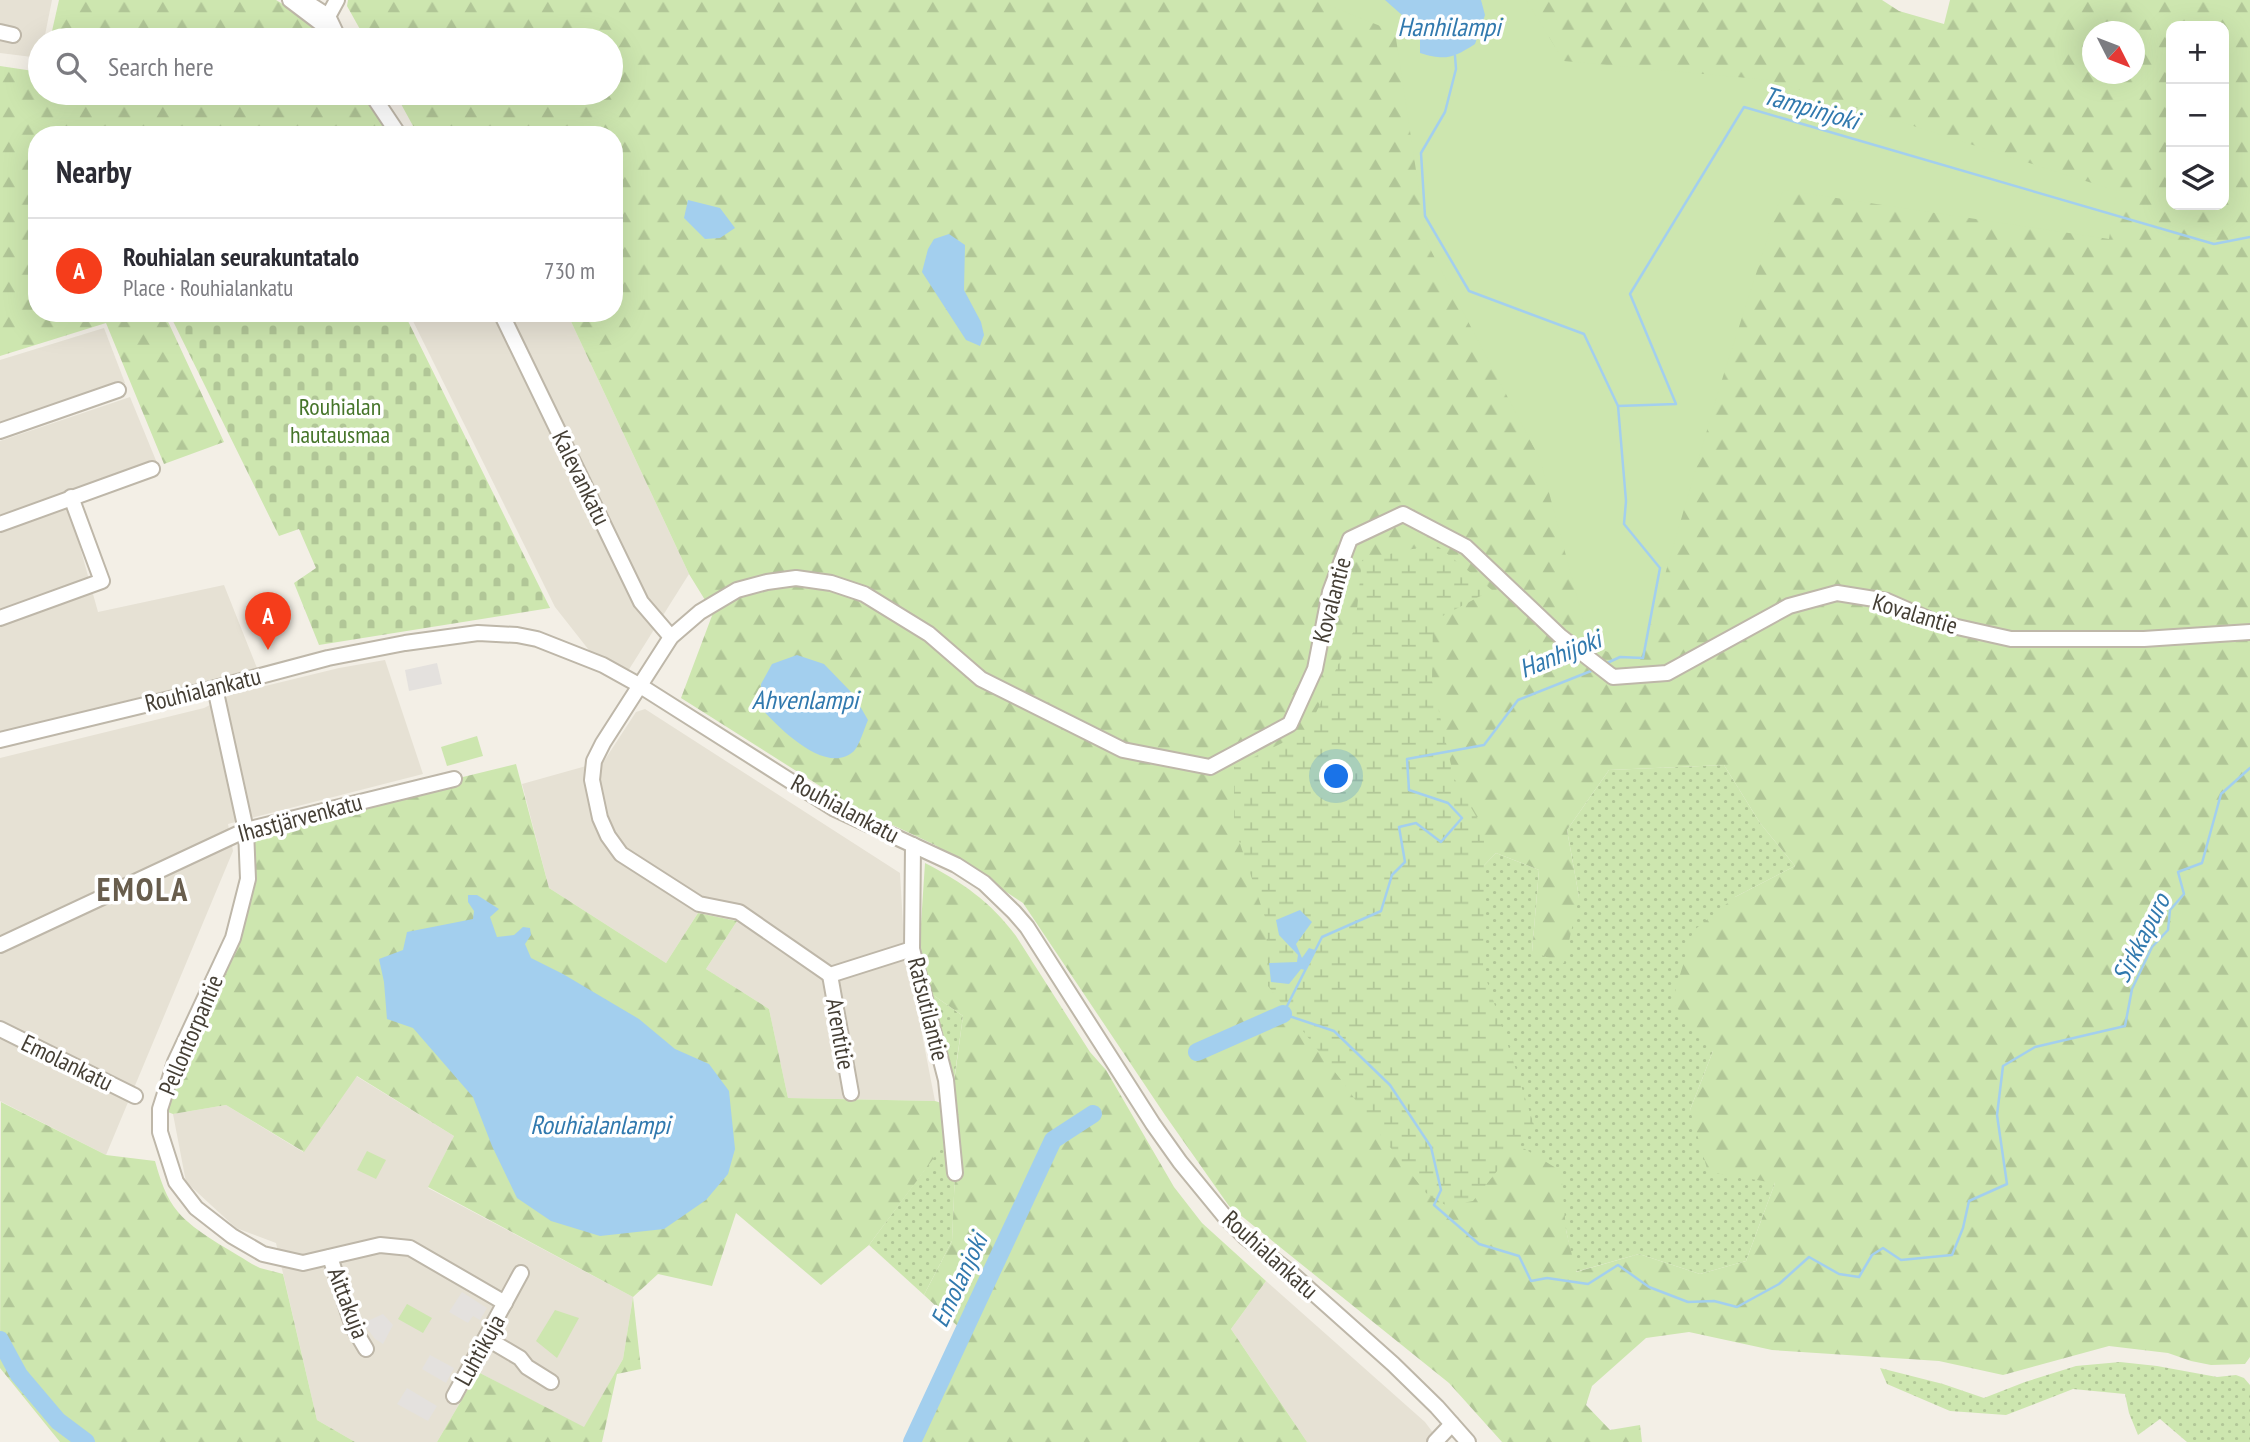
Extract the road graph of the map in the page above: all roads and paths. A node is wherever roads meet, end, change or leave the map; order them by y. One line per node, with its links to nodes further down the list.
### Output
1 (290, 0): 4 (street)
2 (303, 0): 4 (street)
3 (337, 0): 4 (street)
4 (326, 21): 5 (street)
5 (330, 28)
6 (379, 105): 7 (street)
7 (393, 126)
8 (505, 322): 16 (street, Kalevankatu)
9 (118, 390): 10 (street)
10 (0, 431)
11 (152, 469): 12 (street)
12 (71, 498): 13 (street); 14 (street)
13 (0, 524)
14 (0, 618)
15 (2250, 632): 16 (street, Kovalantie)
16 (671, 638): 17 (street, Kovalantie)
17 (639, 685): 18 (street, Rouhialankatu); 22 (street, Rouhialankatu); 25 (street, Kovalantie)
18 (215, 688): 19 (street, Rouhialankatu); 21 (street, Pellontorpantie)
19 (0, 740)
20 (454, 779): 21 (street, Ihastjärvenkatu)
21 (246, 830): 23 (street, Ihastjärvenkatu); 30 (street, Pellontorpantie)
22 (913, 845): 24 (street, Ratsutilantie); 37 (street, Rouhialankatu)
23 (0, 945)
24 (912, 949): 25 (street); 29 (street, Ratsutilantie)
25 (830, 975): 27 (street, Arentitie)
26 (0, 1029): 28 (street, Emolankatu)
27 (851, 1093)
28 (135, 1096)
29 (956, 1174)
30 (330, 1257): 32 (street, Pellontorpantie); 34 (street, Aittakuja)
31 (521, 1273): 32 (street, Luhtikuja)
32 (505, 1303): 33 (street, Luhtikuja)
33 (486, 1338): 35 (street); 36 (street, Luhtikuja)
34 (366, 1349)
35 (551, 1382)
36 (454, 1396)
37 (1452, 1424): 38 (street); 39 (street, Rouhialankatu)
38 (1435, 1442)
39 (1468, 1442)

